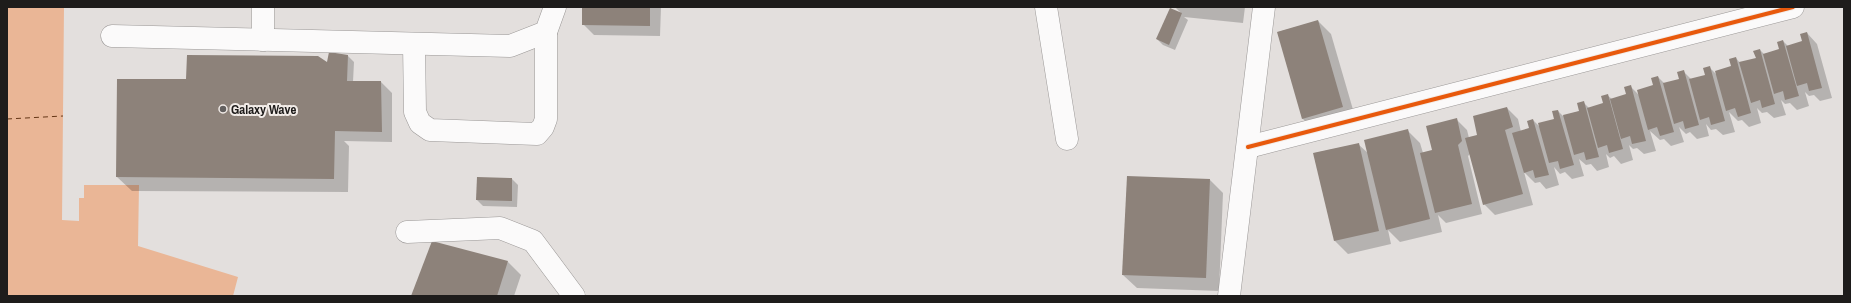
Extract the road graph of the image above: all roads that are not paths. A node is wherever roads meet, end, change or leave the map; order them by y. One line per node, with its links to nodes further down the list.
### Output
1 (264, 7): 8 (street)
2 (555, 7): 6 (street)
3 (1046, 7): 10 (street)
4 (1264, 7): 11 (street)
5 (1793, 7): 11 (street)
6 (546, 32): 9 (street); 9 (street)
7 (112, 36): 8 (street)
8 (263, 40): 9 (street)
9 (414, 44)
10 (1067, 139)
11 (1248, 147): 14 (street)
12 (407, 232): 13 (street)
13 (574, 296)
14 (1229, 296)

